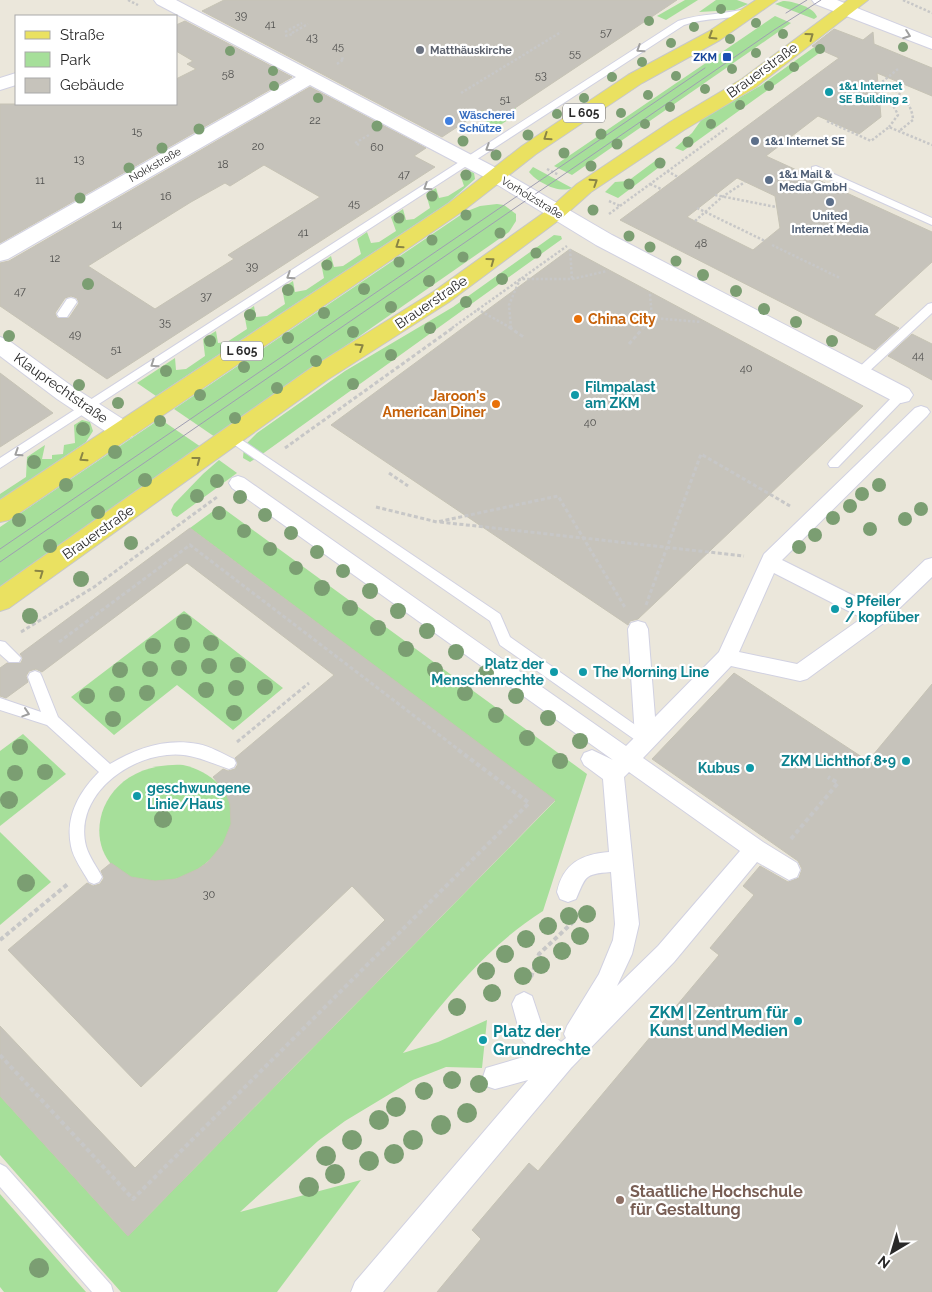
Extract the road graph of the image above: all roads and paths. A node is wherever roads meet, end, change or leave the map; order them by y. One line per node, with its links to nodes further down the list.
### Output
1 (162, 0): 7 (street, Vorholzstraße)
2 (197, 0): 7 (street)
3 (821, 0): 5 (street)
4 (903, 0): 8 (path)
5 (855, 3): 11 (street); 15 (street, one-way to 15); 40 (main road, Brauerstraße, one-way to 5)
6 (761, 4): 27 (lane, one-way to 27); 30 (main road, L 605, one-way to 30)
7 (172, 12): 17 (street, Vorholzstraße)
8 (932, 13)
9 (302, 23): 12 (path)
10 (308, 24): 14 (path)
11 (932, 30)
12 (285, 32)
13 (561, 32): 21 (path)
14 (291, 33)
15 (932, 44)
16 (898, 69): 25 (path)
17 (310, 77): 27 (street, Vorholzstraße); 46 (street, Nokkstraße)
18 (15, 79): 19 (street)
19 (0, 84)
20 (870, 86): 24 (path)
21 (461, 93)
22 (826, 121): 24 (path)
23 (728, 127): 29 (path)
24 (889, 127): 25 (path)
25 (900, 132): 26 (path)
26 (932, 145)
27 (468, 161): 30 (street, Vorholzstraße); 60 (lane, one-way to 60)
28 (816, 169): 42 (lane)
29 (667, 171): 31 (path); 33 (path)
30 (495, 175): 40 (street, Vorholzstraße); 62 (main road, L 605, one-way to 62)
31 (678, 176)
32 (745, 182): 36 (path)
33 (650, 184): 34 (path); 43 (path)
34 (661, 190)
35 (715, 195): 36 (path)
36 (722, 197): 38 (path); 39 (path)
37 (698, 208): 39 (path)
38 (776, 208)
39 (706, 212): 41 (path); 44 (path)
40 (556, 213): 43 (street, Vorholzstraße); 63 (main road, Brauerstraße, one-way to 40)
41 (695, 221)
42 (932, 222)
43 (578, 238): 48 (path); 48 (path); 58 (street, Vorholzstraße)
44 (764, 241)
45 (772, 245): 47 (path)
46 (0, 254)
47 (840, 278)
48 (520, 279): 51 (path); 54 (path)
49 (71, 302): 52 (lane)
50 (932, 307): 58 (lane)
51 (478, 308): 54 (path); 64 (path)
52 (63, 314)
53 (708, 323): 56 (path)
54 (511, 328): 55 (path)
55 (525, 338)
56 (629, 344)
57 (0, 345): 60 (street, Klauprechtstraße)
58 (860, 373): 59 (street, Vorholzstraße)
59 (901, 395): 61 (street); 66 (lane)
60 (88, 408): 62 (street, Klauprechtstraße); 65 (lane, one-way to 65)
61 (926, 415): 72 (street)
62 (123, 431): 71 (main road, L 605, one-way to 71)
63 (230, 436): 64 (lane); 78 (main road, Brauerstraße, one-way to 63)
64 (268, 461): 89 (lane)
65 (0, 464)
66 (834, 464)
67 (389, 473): 69 (path)
68 (238, 483): 82 (path); 92 (street)
69 (408, 486)
70 (370, 506): 73 (path)
71 (0, 513)
72 (812, 519): 75 (path); 76 (street)
73 (437, 522): 74 (path); 74 (path)
74 (584, 538): 75 (path); 80 (path)
75 (667, 548): 76 (path); 80 (path)
76 (771, 560): 79 (street); 83 (street)
77 (932, 565): 79 (street)
78 (0, 601)
79 (878, 617): 83 (street)
80 (638, 629): 89 (street)
81 (59, 642): 103 (path)
82 (0, 646): 84 (lane)
83 (727, 657): 89 (street)
84 (14, 658)
85 (35, 677): 88 (lane)
86 (309, 682): 91 (path)
87 (0, 704): 88 (lane, one-way to 88)
88 (52, 721): 93 (lane)
89 (646, 740): 92 (street)
90 (592, 759): 92 (street)
91 (224, 760): 93 (lane)
92 (620, 767): 96 (street); 97 (street)
93 (109, 772): 99 (lane)
94 (828, 777): 95 (path)
95 (798, 830)
96 (755, 850): 98 (street); 104 (street)
97 (621, 861): 100 (street); 104 (street)
98 (789, 870)
99 (90, 873): 101 (path)
100 (571, 902): 102 (path)
101 (0, 940)
102 (526, 994): 104 (street)
103 (0, 1055)
104 (562, 1059): 105 (street); 108 (street)
105 (495, 1077)
106 (0, 1173): 107 (lane)
107 (104, 1292)
108 (366, 1292)

